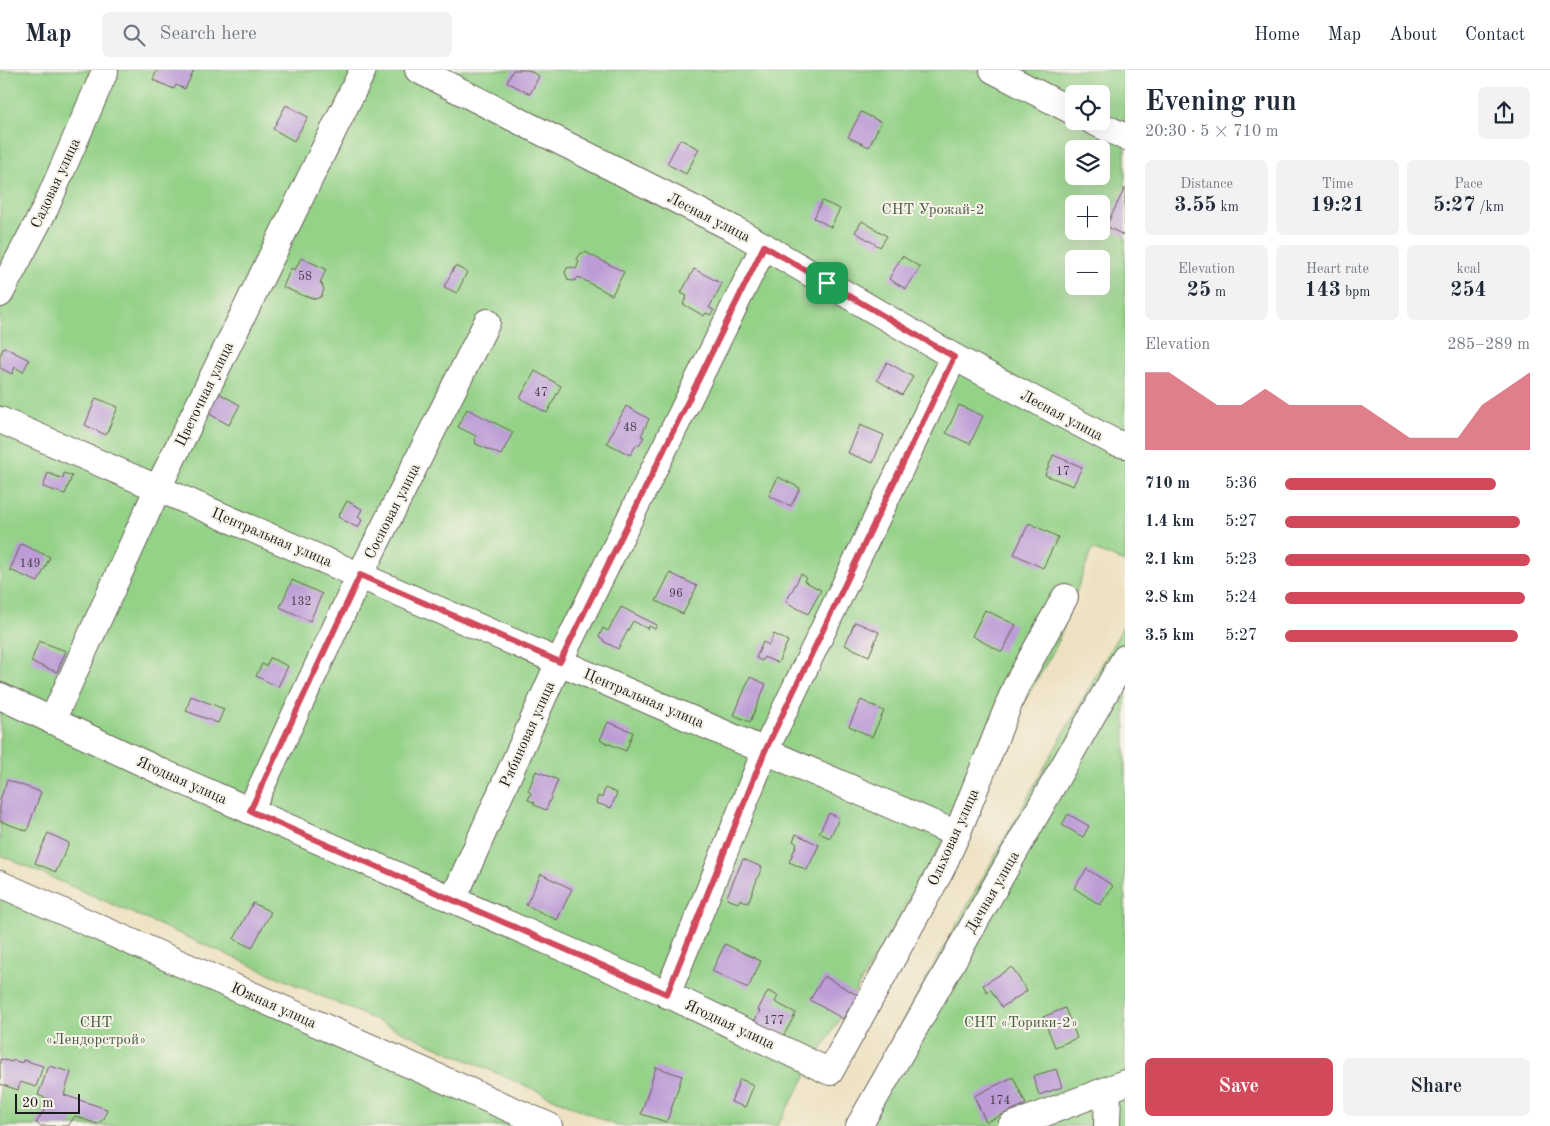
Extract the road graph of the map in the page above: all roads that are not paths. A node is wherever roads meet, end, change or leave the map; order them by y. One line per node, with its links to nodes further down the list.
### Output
1 (363, 70): 14 (street, Цветочная улица)
2 (418, 70): 8 (street, Лесная улица)
3 (993, 70): 5 (street)
4 (105, 71): 9 (street, Садовая улица)
5 (1065, 107)
6 (1110, 130): 7 (street)
7 (1125, 137)
8 (764, 246): 11 (street, Лесная улица); 18 (street, Рябиновая улица)
9 (0, 294)
10 (487, 322): 15 (street, Сосновая улица)
11 (954, 357): 13 (street, Лесная улица); 21 (street)
12 (0, 420): 14 (street, Центральная улица)
13 (1125, 445)
14 (158, 488): 15 (street, Центральная улица); 20 (street, Цветочная улица)
15 (360, 575): 18 (street, Центральная улица); 22 (street, Сосновая улица)
16 (1065, 597): 23 (street, Ольховая улица)
17 (1125, 658): 30 (street, Дачная улица)
18 (560, 662): 21 (street, Центральная улица); 25 (street, Рябиновая улица)
19 (0, 696): 20 (street, Ягодная улица)
20 (52, 721): 22 (street, Ягодная улица)
21 (765, 751): 23 (street, Центральная улица); 26 (street)
22 (250, 811): 25 (street, Ягодная улица)
23 (957, 834): 27 (street, Ольховая улица)
24 (0, 884): 29 (street, Южная улица)
25 (453, 900): 26 (street, Ягодная улица)
26 (667, 994): 27 (street, Ягодная улица)
27 (830, 1072)
28 (1117, 1087): 31 (street); 32 (street)
29 (549, 1126)
30 (859, 1126)
31 (1011, 1126)
32 (1107, 1126)

